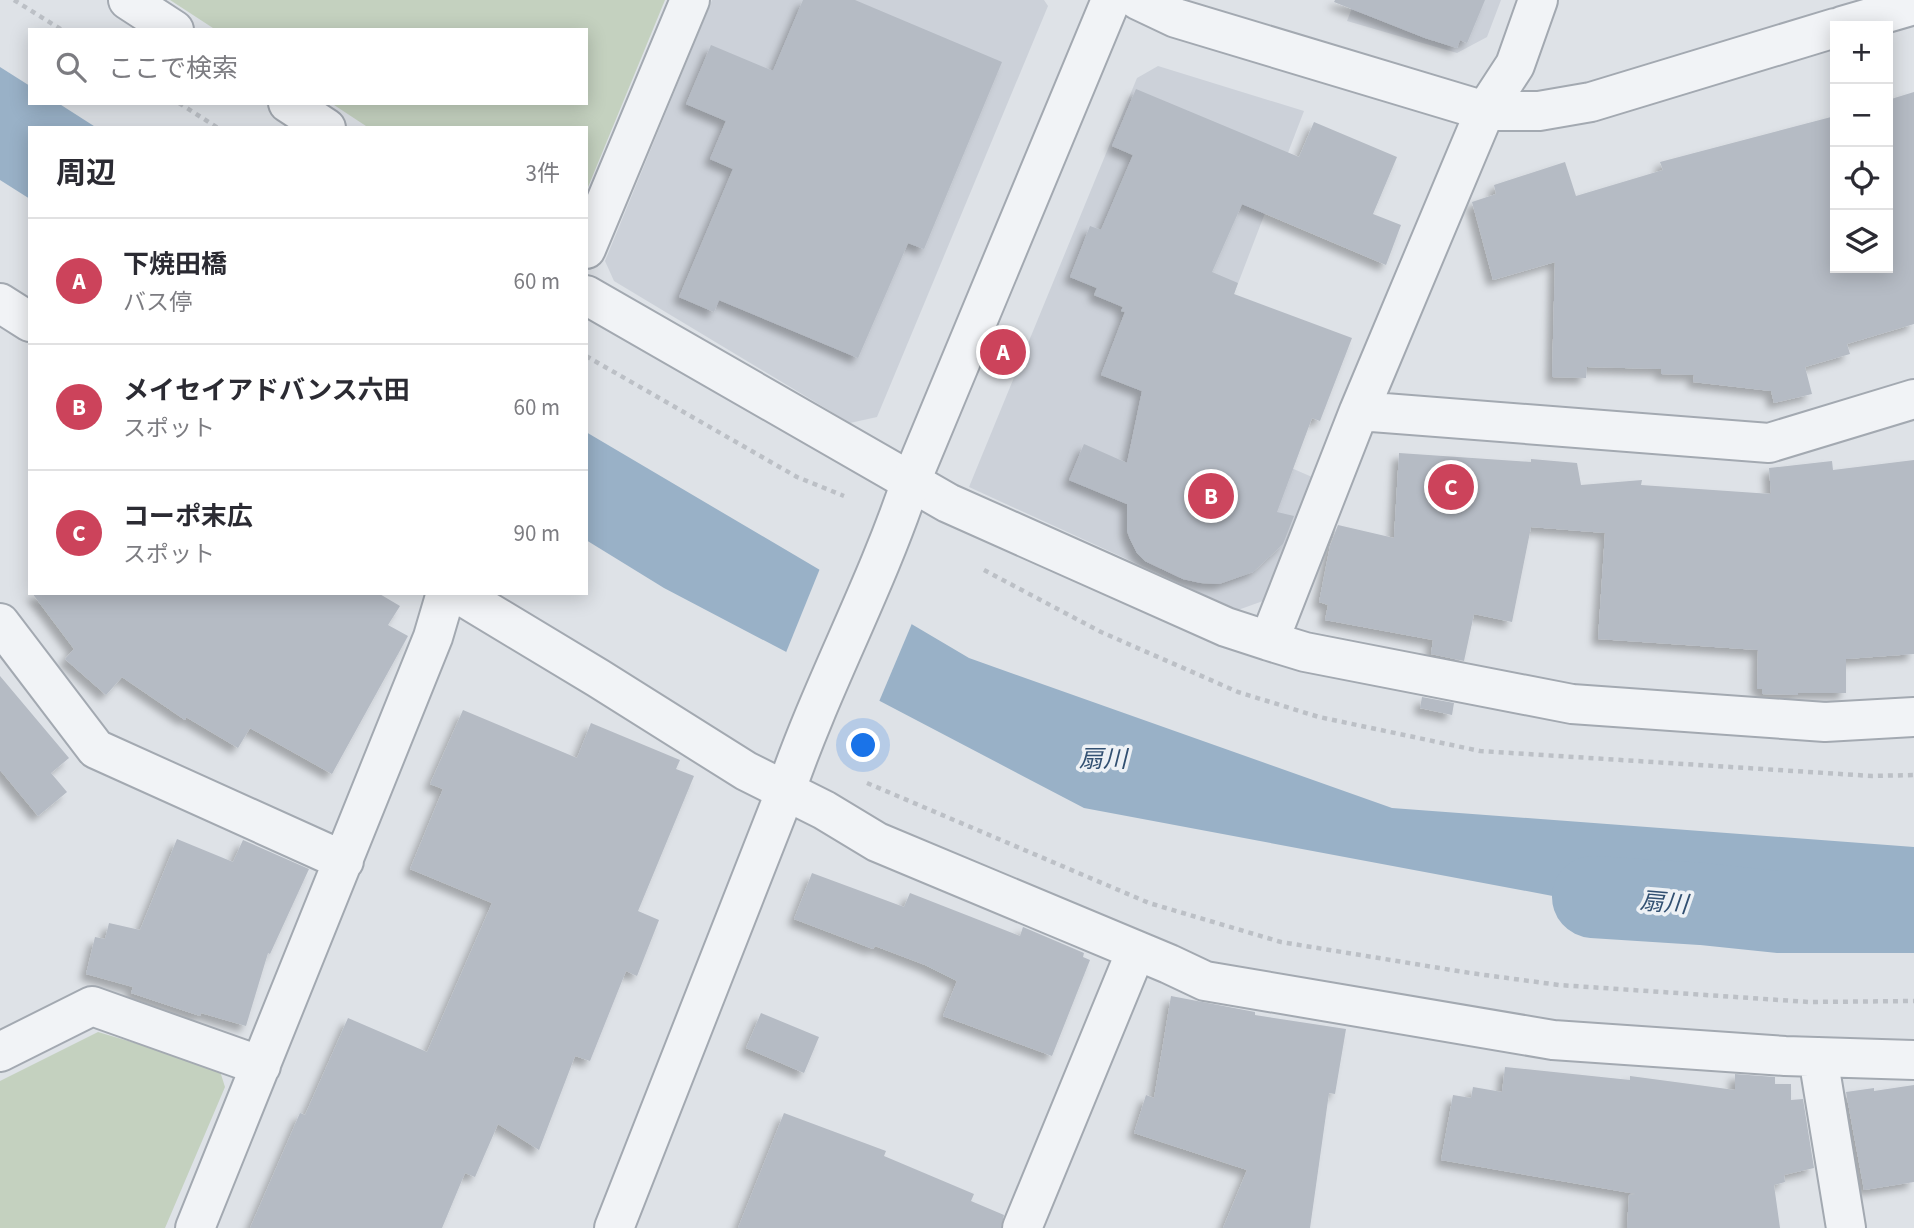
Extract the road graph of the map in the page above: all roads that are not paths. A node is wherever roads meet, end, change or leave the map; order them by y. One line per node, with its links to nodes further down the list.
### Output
1 (128, 0): 8 (street)
2 (690, 0): 13 (street)
3 (1111, 0): 19 (street)
4 (1138, 0): 11 (street)
5 (1538, 0): 11 (street)
6 (1914, 5): 7 (street)
7 (1859, 21)
8 (171, 28)
9 (1830, 30): 11 (street)
10 (291, 105): 12 (street)
11 (1485, 111): 18 (street)
12 (323, 126)
13 (588, 244)
14 (588, 296): 19 (street)
15 (0, 303): 16 (street)
16 (28, 321)
17 (1914, 399): 18 (street)
18 (1359, 411): 23 (street)
19 (911, 481): 23 (street); 25 (street)
20 (445, 595): 26 (street)
21 (460, 595): 25 (street)
22 (0, 623): 26 (street)
23 (1269, 641): 24 (street)
24 (1914, 717)
25 (786, 790): 27 (street); 33 (street)
26 (344, 861): 31 (street)
27 (1136, 951): 29 (street); 34 (street)
28 (0, 1052): 31 (street)
29 (1818, 1057): 30 (street); 35 (street)
30 (1914, 1060)
31 (261, 1066): 32 (street)
32 (195, 1228)
33 (614, 1228)
34 (1022, 1228)
35 (1846, 1228)

